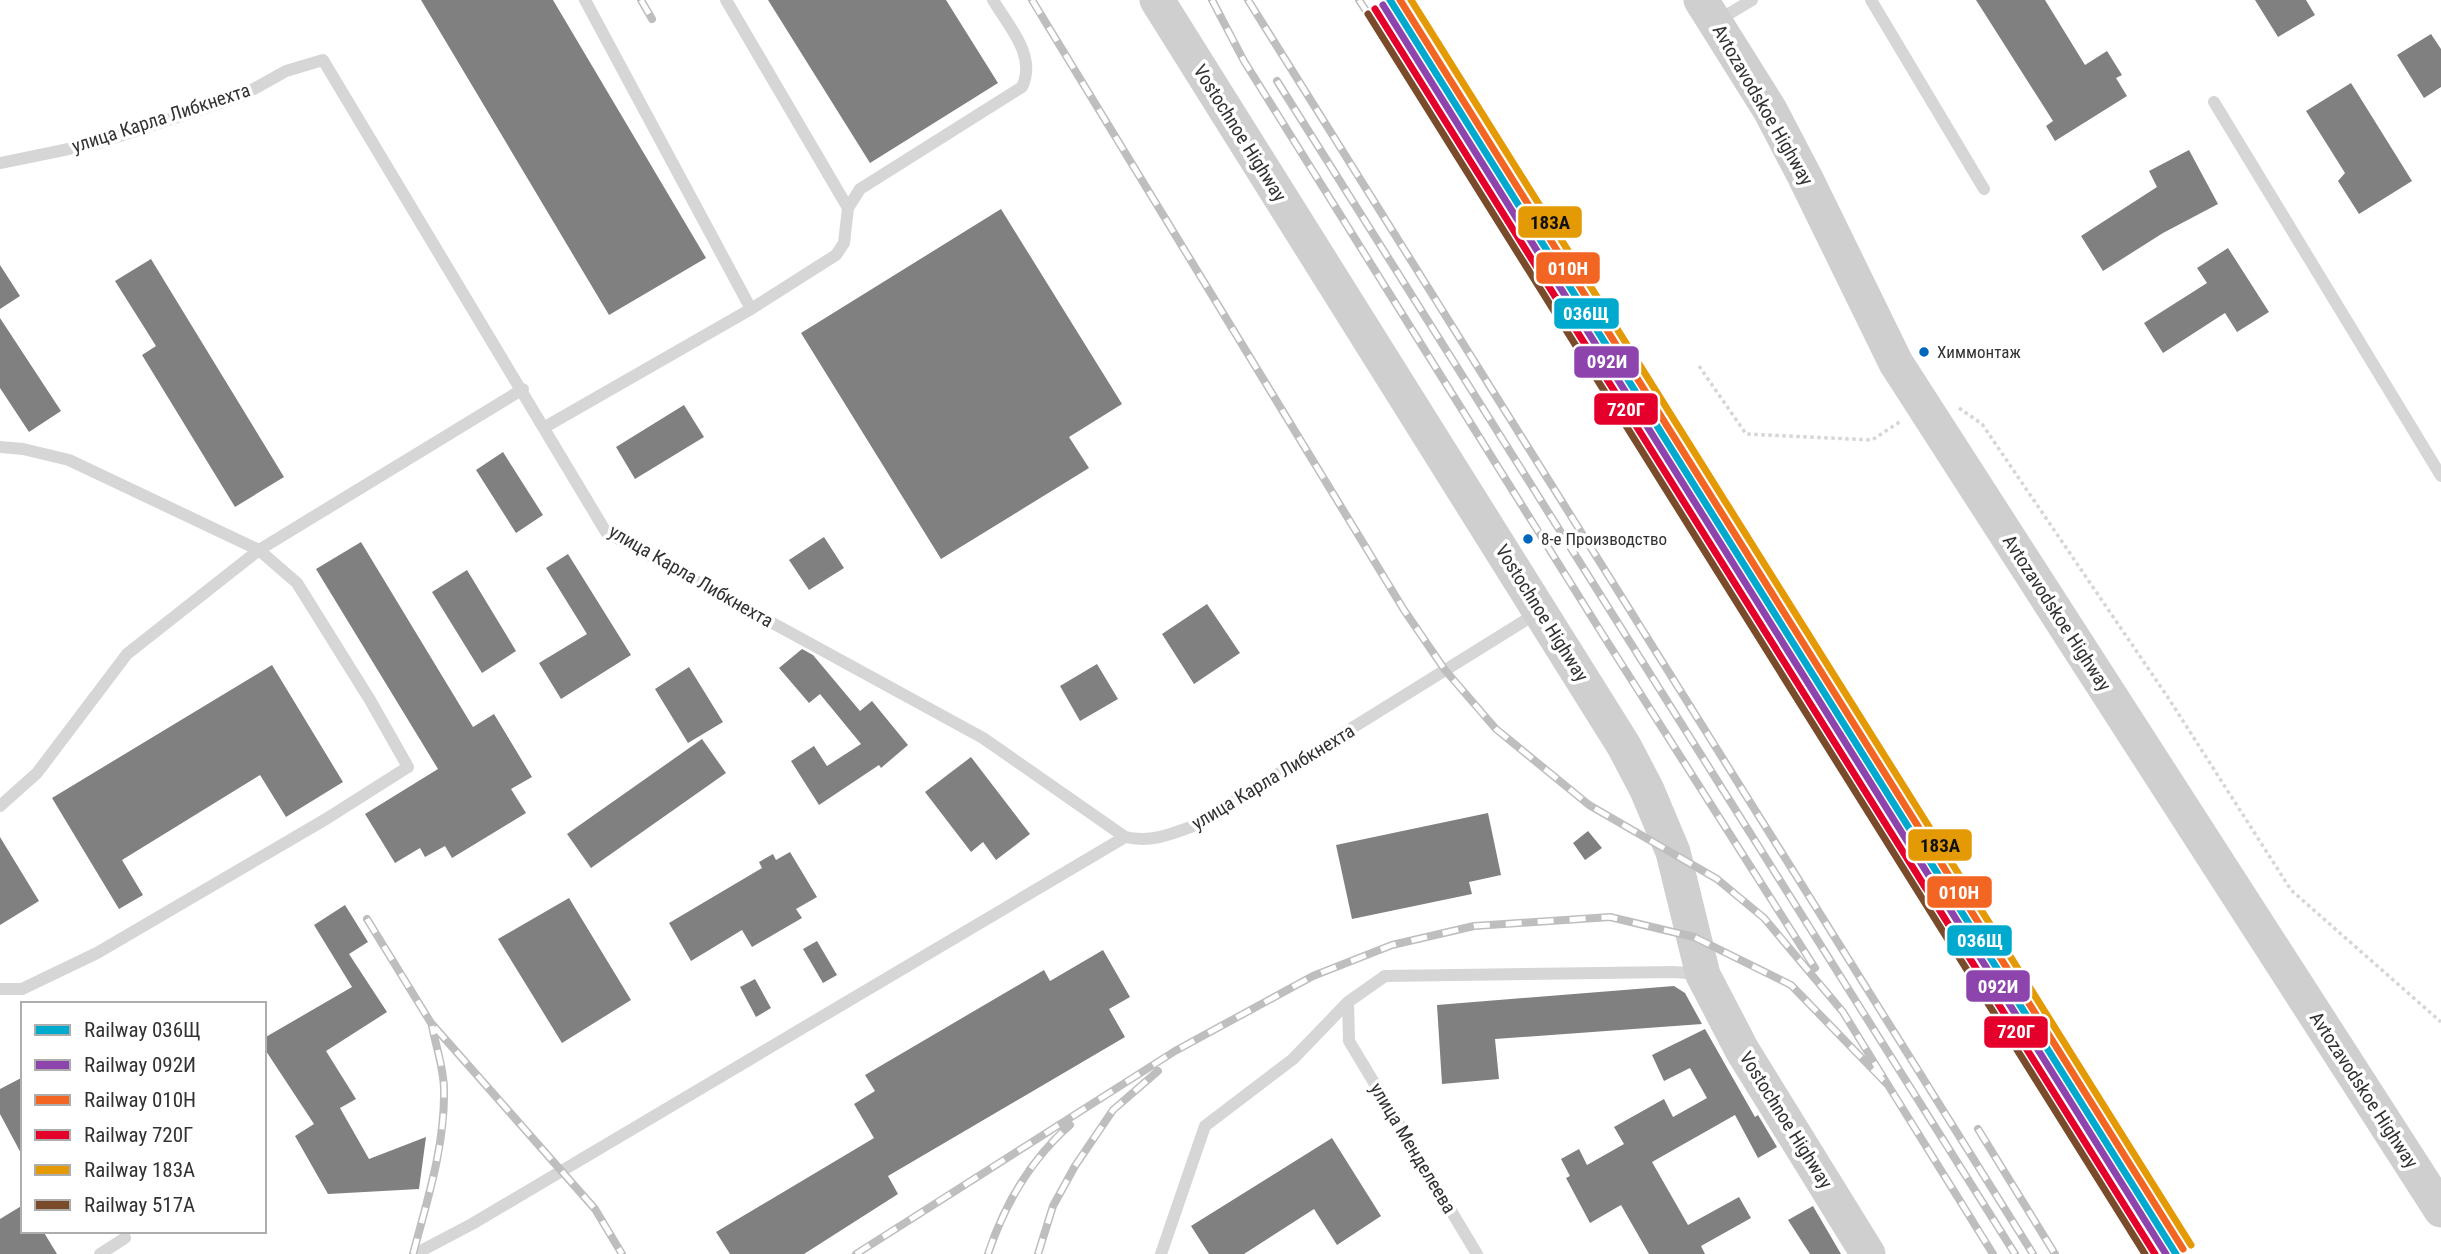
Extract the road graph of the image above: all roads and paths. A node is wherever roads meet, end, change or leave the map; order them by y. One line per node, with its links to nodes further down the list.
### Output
1 (585, 0): 12 (lane)
2 (726, 0): 11 (lane)
3 (993, 0): 11 (lane)
4 (1157, 0): 18 (street, Vostochnoe Highway)
5 (1752, 0): 7 (lane)
6 (1871, 0): 10 (lane)
7 (1708, 11): 24 (street, Avtozavodskoe Highway)
8 (2214, 102): 16 (lane)
9 (0, 163): 13 (lane, улица Карла Либкнехта)
10 (1984, 189)
11 (848, 208): 12 (lane)
12 (751, 309): 14 (lane)
13 (523, 389): 14 (lane, улица Карла Либкнехта); 17 (lane)
14 (545, 427): 20 (lane, улица Карла Либкнехта)
15 (0, 447): 17 (lane)
16 (2441, 476)
17 (259, 550): 19 (lane); 22 (lane)
18 (1540, 611): 20 (lane, улица Карла Либкнехта); 21 (street, Vostochnoe Highway)
19 (0, 806)
20 (1125, 837): 27 (lane)
21 (1703, 975): 23 (lane); 30 (street, Vostochnoe Highway)
22 (0, 989)
23 (1348, 1002): 28 (lane); 29 (lane, улица Менделеева)
24 (2441, 1210)
25 (125, 1238): 26 (lane)
26 (100, 1254)
27 (415, 1254)
28 (1161, 1254)
29 (1477, 1254)
30 (1868, 1254)

